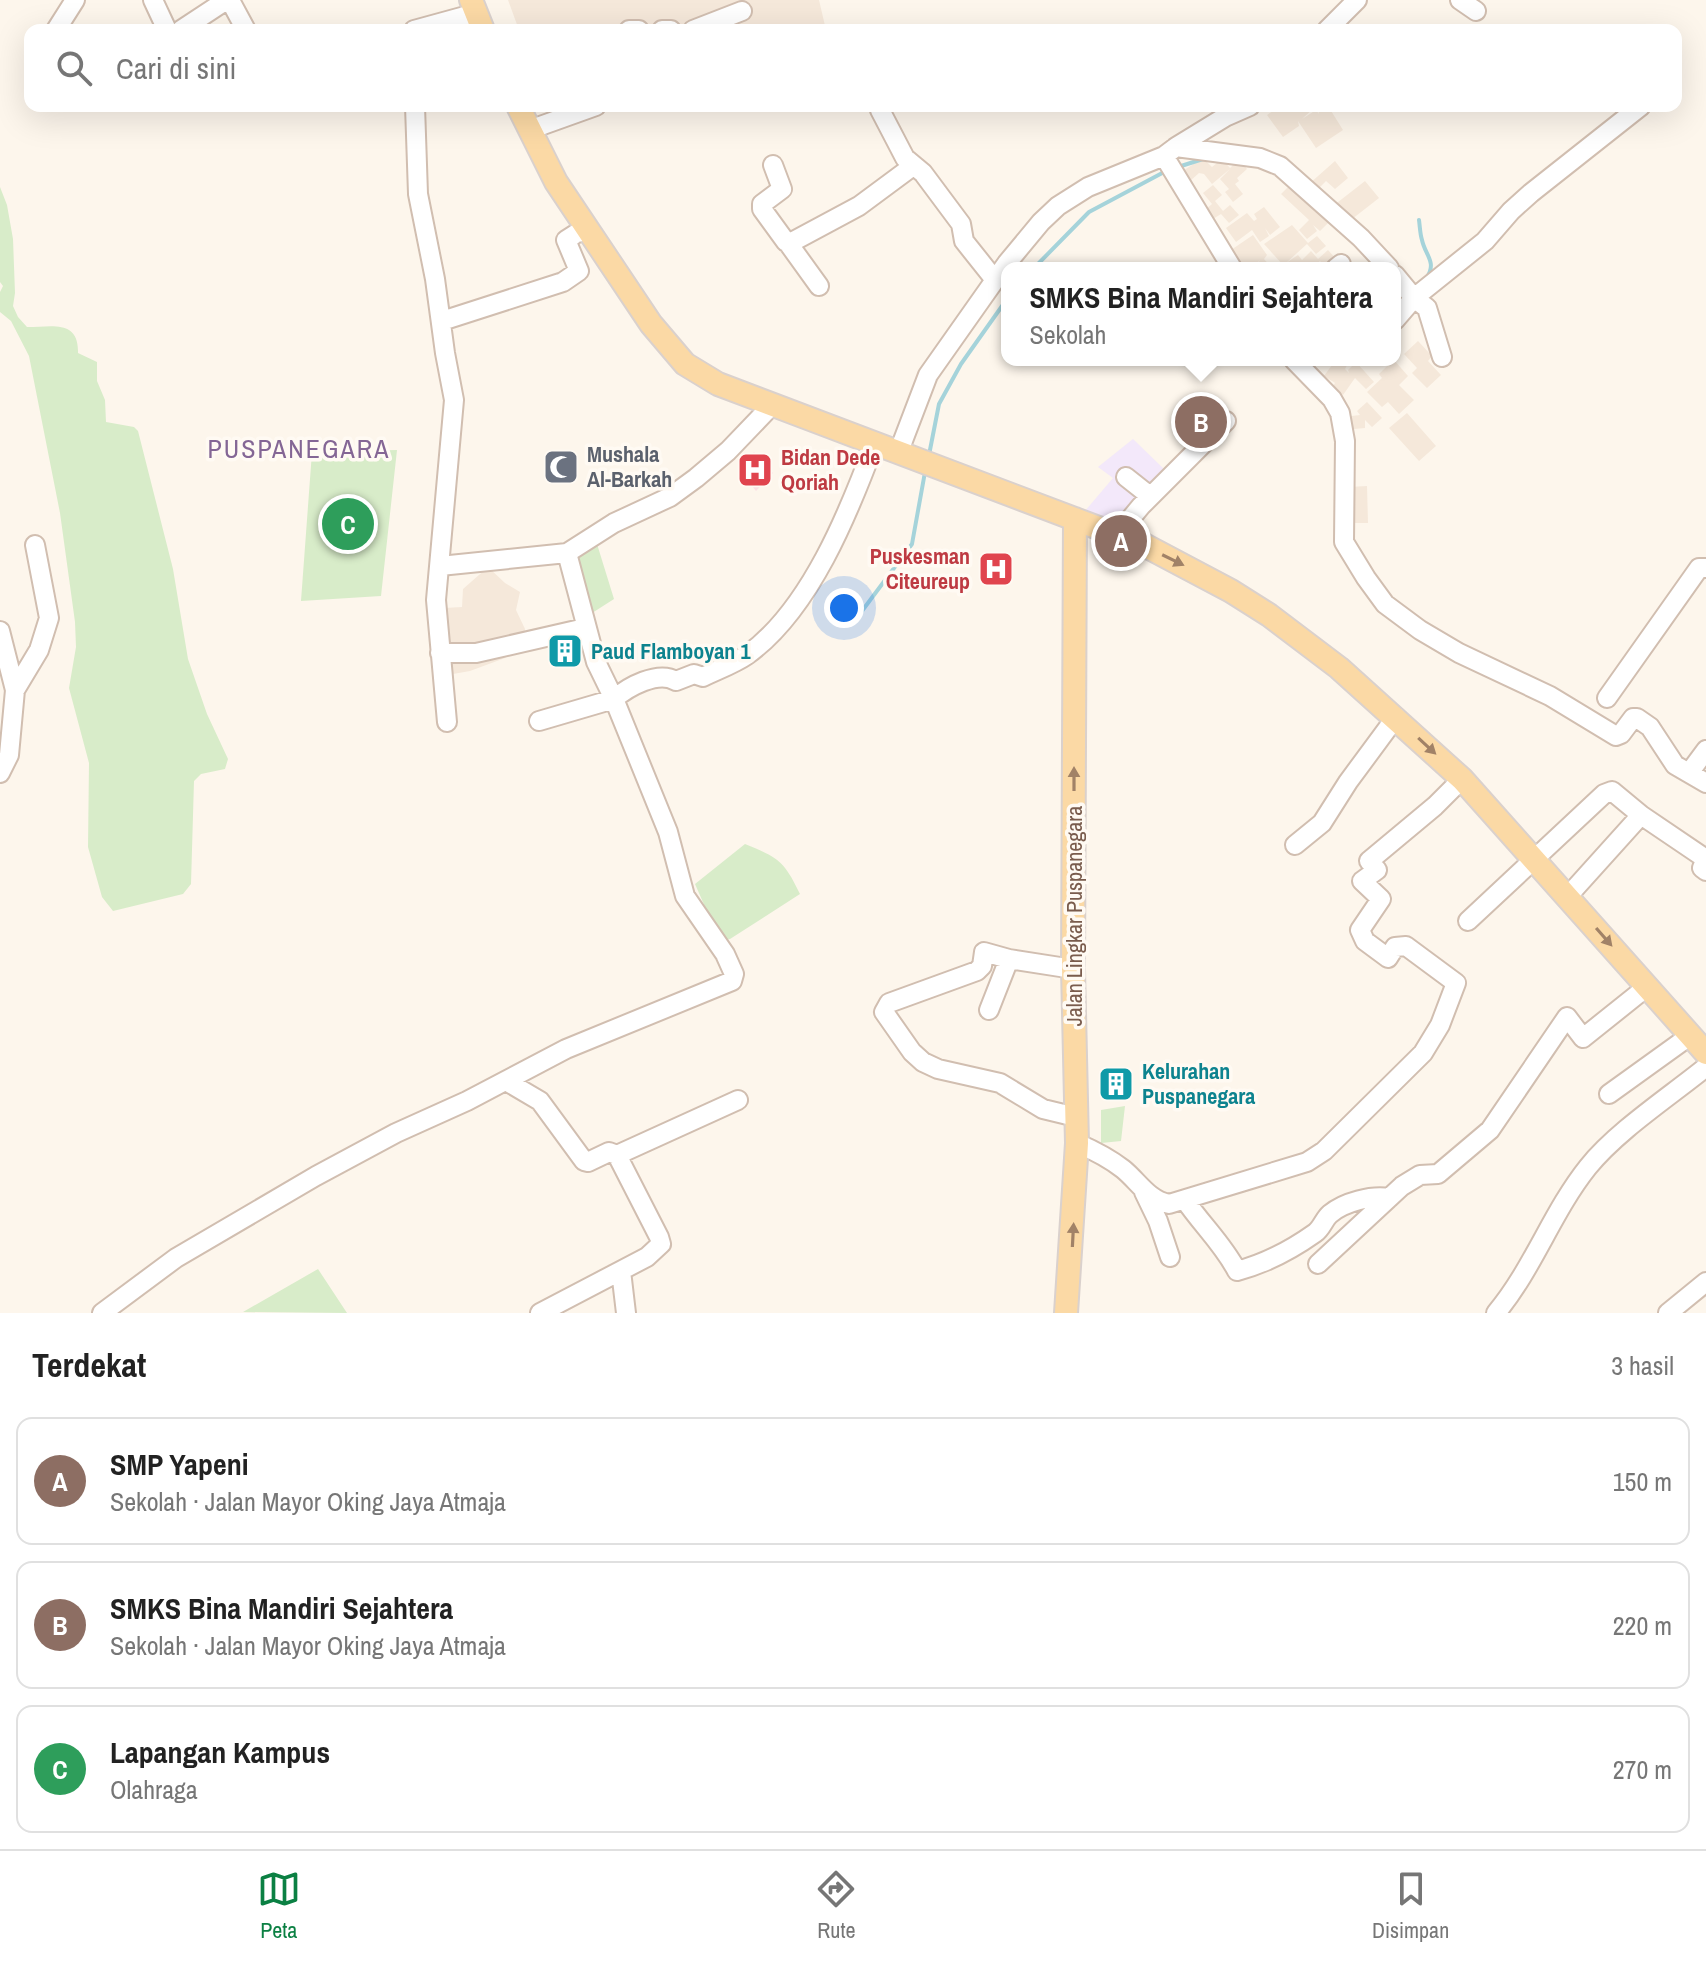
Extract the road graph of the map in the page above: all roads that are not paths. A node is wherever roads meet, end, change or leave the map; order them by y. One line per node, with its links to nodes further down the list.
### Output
1 (153, 0): 9 (street)
2 (1356, 0): 14 (street)
3 (1460, 0): 6 (street)
4 (72, 1): 8 (street)
5 (742, 11): 13 (street)
6 (1476, 11)
7 (477, 14): 12 (street)
8 (59, 24)
9 (164, 24)
10 (190, 24): 11 (street)
11 (243, 24)
12 (438, 24)
13 (708, 24)
14 (1334, 24)
15 (415, 112): 36 (street)
16 (521, 112): 21 (main road)
17 (579, 112): 21 (street)
18 (881, 112): 24 (street)
19 (1236, 112): 22 (street)
20 (1633, 112): 34 (street)
21 (529, 130): 25 (main road)
22 (1170, 159): 27 (street); 28 (street); 29 (street)
23 (773, 165): 26 (street)
24 (913, 166): 26 (street); 31 (street)
25 (588, 231): 36 (street); 39 (main road)
26 (788, 243): 33 (street)
27 (1009, 262)
28 (1229, 262)
29 (1383, 262)
30 (1001, 272): 31 (street)
31 (995, 280): 42 (street)
32 (1401, 282): 34 (street)
33 (819, 286)
34 (1414, 298): 35 (street); 37 (street)
35 (1401, 313)
36 (442, 321): 49 (street)
37 (1442, 357)
38 (1300, 366): 62 (street)
39 (773, 404): 41 (main road); 48 (street)
40 (1226, 421): 44 (street)
41 (875, 442): 42 (main road); 56 (street)
42 (903, 453): 45 (main road)
43 (1126, 477): 44 (street)
44 (1150, 496): 46 (street)
45 (1075, 519): 46 (main road); 72 (main road, Jalan Lingkar Puspanegara, one-way to 45)
46 (1117, 535): 57 (main road, one-way to 57)
47 (35, 545): 54 (street)
48 (567, 553): 49 (street); 51 (street)
49 (440, 566): 53 (street)
50 (1706, 568): 55 (street)
51 (585, 628): 53 (street); 56 (street)
52 (0, 631): 54 (street)
53 (440, 653): 59 (street)
54 (15, 690): 61 (street)
55 (1607, 698)
56 (614, 699): 58 (street); 78 (street)
57 (1396, 717): 63 (main road, one-way to 63); 66 (street)
58 (539, 721)
59 (447, 722)
60 (1706, 750): 62 (street)
61 (0, 773)
62 (1689, 773): 64 (street)
63 (1462, 779): 67 (main road); 86 (street)
64 (1706, 783)
65 (1641, 815): 67 (street); 68 (street); 69 (street)
66 (1295, 845)
67 (1534, 858): 69 (main road); 70 (street)
68 (1706, 871)
69 (1568, 896): 73 (main road, one-way to 73)
70 (1468, 921)
71 (1009, 959): 72 (street); 74 (street); 81 (street)
72 (1073, 969): 81 (main road, Jalan Lingkar Puspanegara)
73 (1648, 986): 75 (main road); 85 (street)
74 (989, 1010)
75 (1691, 1035): 76 (main road); 79 (street)
76 (1706, 1053)
77 (1706, 1067): 95 (street)
78 (506, 1081): 83 (street); 91 (street)
79 (1609, 1094)
80 (738, 1100): 83 (street)
81 (1076, 1117): 82 (main road, Jalan Lingkar Puspanegara)
82 (1077, 1143): 84 (street); 94 (main road, Jalan Lingkar Puspanegara, one-way to 82)
83 (617, 1155): 89 (street)
84 (1143, 1190): 86 (street); 87 (street)
85 (1389, 1198): 86 (street); 88 (street)
86 (1185, 1200)
87 (1170, 1257)
88 (1318, 1264)
89 (621, 1271): 92 (street); 93 (street)
90 (1706, 1282): 96 (street)
91 (102, 1313)
92 (540, 1313)
93 (626, 1313)
94 (1066, 1313)
95 (1497, 1313)
96 (1668, 1313)

